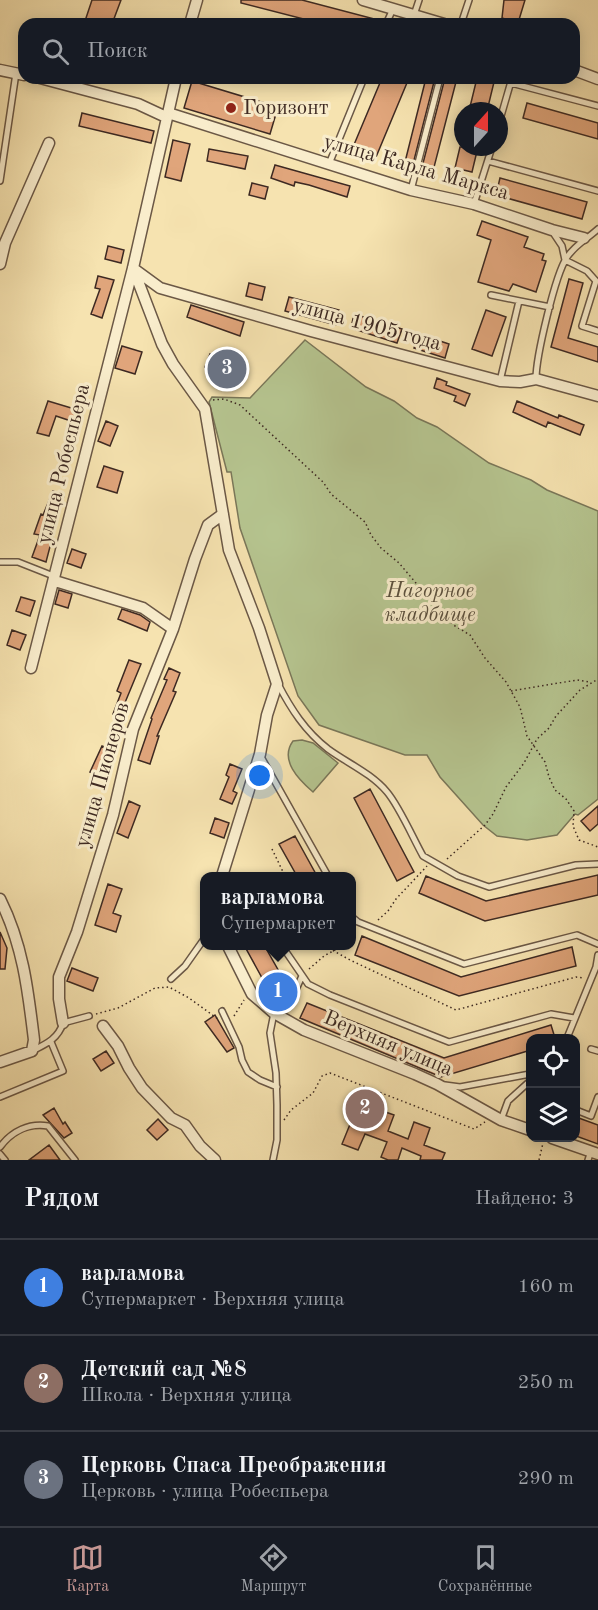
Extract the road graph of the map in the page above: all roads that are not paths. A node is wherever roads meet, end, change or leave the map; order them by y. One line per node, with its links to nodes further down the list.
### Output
1 (197, 0): 7 (street)
2 (363, 0): 5 (street)
3 (418, 0): 6 (lane)
4 (469, 0): 10 (lane)
5 (393, 9): 6 (street); 8 (lane)
6 (414, 15): 9 (street)
7 (192, 18)
8 (389, 18)
9 (424, 18)
10 (463, 18)
11 (0, 70): 13 (street)
12 (580, 72): 14 (street)
13 (18, 74)
14 (598, 79)
15 (18, 84): 29 (lane)
16 (63, 84): 24 (street, улица Карла Маркса)
17 (175, 84): 24 (street, улица Робеспьера)
18 (361, 84): 28 (lane)
19 (438, 84): 30 (lane)
20 (511, 84): 22 (lane)
21 (525, 84): 23 (lane)
22 (505, 102)
23 (598, 106)
24 (167, 115): 28 (street, улица Карла Маркса); 38 (street, улица Робеспьера)
25 (49, 143): 37 (street)
26 (489, 156): 27 (lane)
27 (488, 161): 31 (lane); 32 (lane)
28 (328, 164): 30 (street, улица Карла Маркса)
29 (0, 181)
30 (411, 190): 32 (street, улица Карла Маркса)
31 (598, 191)
32 (474, 204): 34 (street, улица Карла Маркса)
33 (598, 229): 35 (lane)
34 (552, 230): 35 (street, улица Карла Маркса); 36 (lane)
35 (584, 238): 36 (lane)
36 (565, 260): 41 (lane); 42 (lane)
37 (0, 264)
38 (133, 268): 44 (street, улица 1905 года); 46 (street); 48 (street, улица Робеспьера)
39 (491, 295): 40 (lane)
40 (519, 301): 41 (lane); 44 (lane)
41 (550, 307): 43 (lane)
42 (598, 330)
43 (536, 379): 44 (street, улица 1905 года); 45 (street, улица 1905 года)
44 (500, 381)
45 (598, 396)
46 (223, 514): 49 (street, улица Пионеров); 51 (street)
47 (0, 562): 48 (lane)
48 (56, 579): 49 (street); 50 (street, улица Робеспьера)
49 (173, 629): 70 (street, улица Пионеров)
50 (31, 668)
51 (277, 684): 52 (street); 53 (lane)
52 (260, 754): 54 (street); 55 (lane)
53 (598, 864)
54 (223, 872)
55 (326, 872)
56 (0, 899): 75 (street)
57 (356, 921): 58 (lane)
58 (598, 944)
59 (200, 945): 65 (lane)
60 (230, 950): 67 (street, Верхняя улица)
61 (285, 950): 64 (lane)
62 (598, 955): 63 (lane)
63 (597, 968): 69 (lane)
64 (302, 976): 67 (lane); 69 (lane)
65 (171, 979)
66 (222, 1011): 81 (lane)
67 (274, 1012): 79 (street, Верхняя улица); 81 (lane)
68 (89, 1016): 70 (lane)
69 (574, 1018): 72 (lane)
70 (63, 1023): 73 (lane)
71 (103, 1026): 93 (street)
72 (568, 1034)
73 (51, 1042): 75 (lane); 82 (lane)
74 (591, 1049): 76 (lane)
75 (32, 1051): 77 (street)
76 (598, 1051)
77 (0, 1062)
78 (526, 1075): 79 (lane)
79 (437, 1084): 85 (street, Верхняя улица)
80 (526, 1085): 85 (lane)
81 (277, 1087): 94 (lane)
82 (0, 1097)
83 (598, 1097): 84 (lane)
84 (580, 1112)
85 (501, 1120): 86 (street, Верхняя улица)
86 (526, 1128)
87 (554, 1142): 90 (street)
88 (0, 1147): 92 (lane)
89 (0, 1154): 91 (lane)
90 (592, 1155)
91 (5, 1160)
92 (75, 1160)
93 (214, 1160)
94 (273, 1160)

